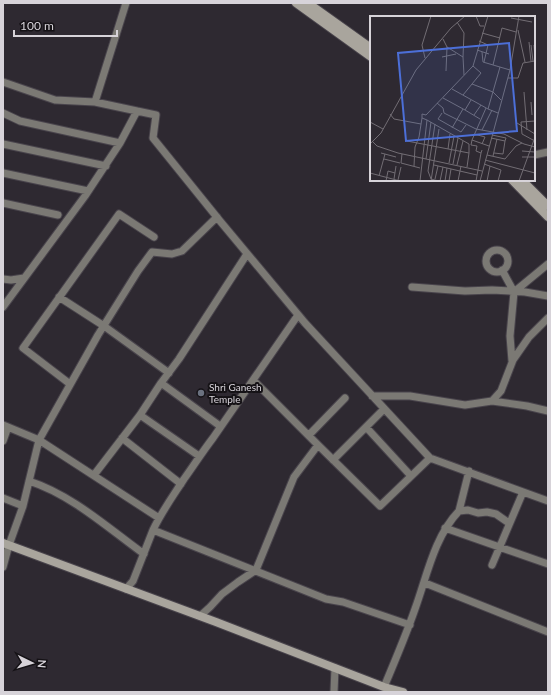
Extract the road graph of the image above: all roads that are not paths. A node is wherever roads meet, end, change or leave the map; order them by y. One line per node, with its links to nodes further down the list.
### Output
1 (126, 3): 7 (street)
2 (296, 3): 5 (street)
3 (308, 3): 4 (street)
4 (370, 47)
5 (370, 56)
6 (3, 82): 7 (street)
7 (95, 102): 8 (street)
8 (137, 111): 10 (street); 22 (street)
9 (3, 113): 10 (street)
10 (120, 143): 14 (street)
11 (3, 144): 14 (street)
12 (548, 152): 13 (street)
13 (535, 155)
14 (106, 166): 18 (street)
15 (3, 173): 18 (street)
16 (513, 181): 23 (street)
17 (523, 181): 20 (street)
18 (88, 191): 28 (street)
19 (3, 203): 21 (street)
20 (548, 206)
21 (58, 216)
22 (217, 217): 25 (street); 37 (street)
23 (548, 217)
24 (154, 237): 33 (street)
25 (247, 254): 35 (street); 39 (street)
26 (548, 264): 31 (street)
27 (502, 270): 31 (street)
28 (24, 278): 29 (street); 34 (street)
29 (3, 279)
30 (412, 286): 31 (street)
31 (514, 292): 32 (street); 38 (street)
32 (548, 296)
33 (59, 297): 37 (street); 42 (street)
34 (4, 304)
35 (298, 315): 40 (street); 43 (street)
36 (548, 318): 38 (street)
37 (104, 326): 39 (street); 42 (street)
38 (512, 361): 45 (street)
39 (169, 373): 41 (street)
40 (253, 380): 50 (street); 52 (street)
41 (161, 383): 48 (street); 50 (street)
42 (70, 384): 55 (street)
43 (372, 396): 45 (street); 46 (street)
44 (345, 398): 52 (street)
45 (492, 401): 47 (street)
46 (384, 409): 51 (street); 58 (street)
47 (548, 410)
48 (140, 415): 53 (street); 57 (street)
49 (5, 426): 54 (street); 55 (street)
50 (220, 426): 57 (street)
51 (366, 427): 59 (street); 62 (street)
52 (309, 435): 56 (street)
53 (122, 438): 61 (street); 64 (street)
54 (3, 440)
55 (39, 440): 61 (street); 63 (street)
56 (318, 445): 59 (street); 80 (street)
57 (199, 456): 64 (street)
58 (430, 458): 60 (street); 62 (street)
59 (333, 460): 62 (street)
60 (469, 471): 65 (street); 69 (street)
61 (94, 475): 70 (street)
62 (411, 476)
63 (29, 481): 68 (street); 76 (street)
64 (181, 484): 70 (street)
65 (523, 492): 67 (street); 71 (street)
66 (3, 498): 68 (street)
67 (548, 501)
68 (23, 506): 74 (street)
69 (459, 511): 71 (street); 72 (street)
70 (159, 518): 73 (street)
71 (509, 523): 75 (street)
72 (445, 528): 75 (street); 81 (street)
73 (154, 530): 76 (street); 80 (street)
74 (6, 544): 79 (street); 82 (street)
75 (499, 547): 77 (street); 78 (street)
76 (144, 554): 82 (street)
77 (548, 564)
78 (492, 565)
79 (3, 567)
80 (256, 570): 83 (street); 84 (street)
81 (425, 583): 84 (street); 85 (street)
82 (126, 589): 83 (street)
83 (200, 616): 86 (street)
84 (410, 625): 87 (street)
85 (548, 632)
86 (335, 668): 87 (street); 88 (street)
87 (384, 687): 89 (street)
88 (334, 692)
89 (403, 692)

